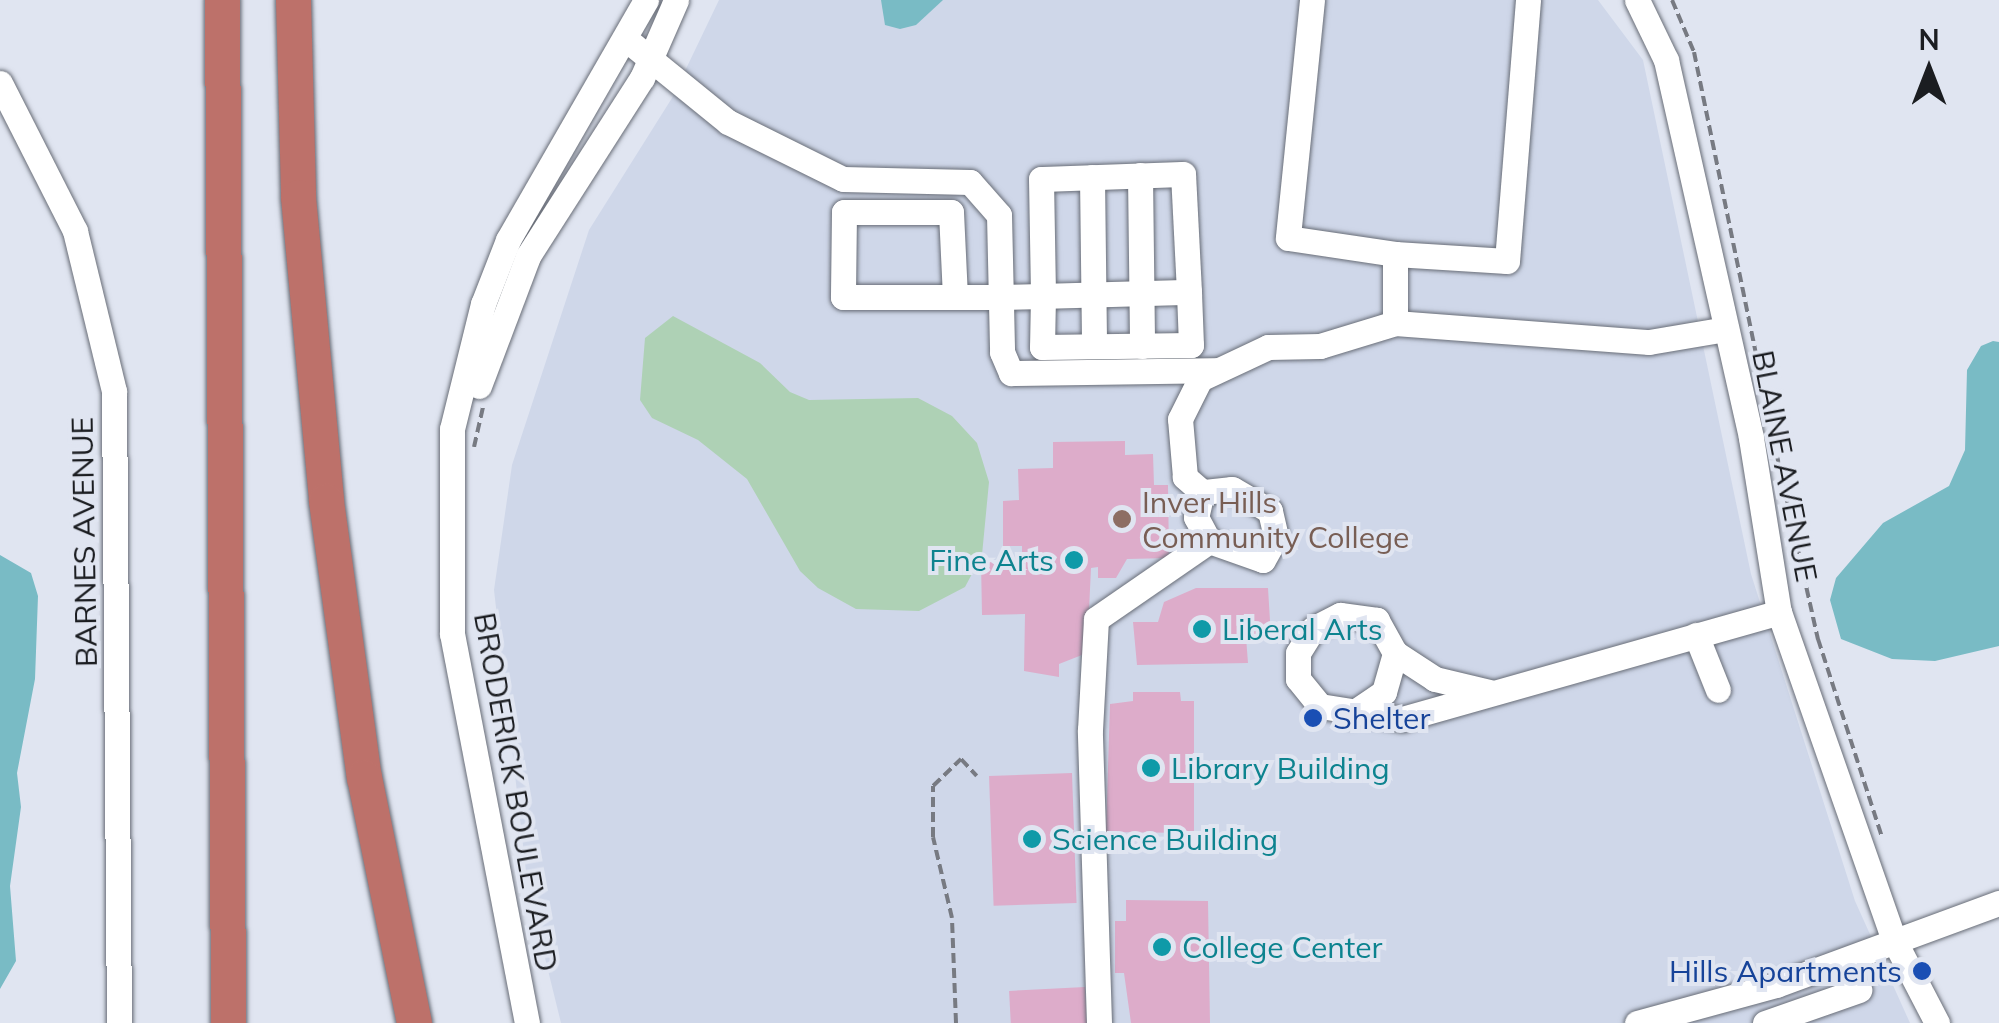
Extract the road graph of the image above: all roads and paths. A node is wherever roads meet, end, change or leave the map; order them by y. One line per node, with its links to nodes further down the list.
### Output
1 (222, 0): 44 (highway)
2 (293, 0): 45 (highway)
3 (646, 0): 9 (street, BRODERICK BOULEVARD)
4 (676, 0): 10 (street, BRODERICK BOULEVARD)
5 (1312, 0): 14 (street)
6 (1528, 0): 14 (street)
7 (1637, 0): 22 (street, BLAINE AVENUE)
8 (1672, 0): 26 (path)
9 (626, 40): 10 (street); 29 (street, BRODERICK BOULEVARD)
10 (653, 56): 20 (street); 29 (street, BRODERICK BOULEVARD)
11 (0, 83): 43 (street, BARNES AVENUE)
12 (1140, 175): 13 (street); 15 (street); 16 (street)
13 (1092, 177): 17 (street); 18 (street)
14 (1395, 254): 21 (street)
15 (1190, 292): 16 (street); 24 (street)
16 (1142, 294): 17 (street); 24 (street)
17 (1094, 295): 18 (street); 23 (street)
18 (1042, 296): 20 (street); 23 (street)
19 (955, 297): 19 (street); 20 (street)
20 (1000, 297): 25 (street)
21 (1395, 323): 22 (street); 25 (street)
22 (1726, 329): 32 (street, BLAINE AVENUE)
23 (1094, 346): 24 (street)
24 (1142, 346)
25 (1220, 370): 30 (street)
26 (1765, 398)
27 (484, 402): 29 (path)
28 (1773, 438): 39 (path)
29 (464, 452): 46 (street, BRODERICK BOULEVARD)
30 (1202, 492): 31 (street); 31 (street)
31 (1209, 541): 48 (street)
32 (1779, 612): 33 (street); 41 (street, BLAINE AVENUE)
33 (1696, 635): 35 (street); 36 (street)
34 (1395, 653): 36 (street); 37 (street); 37 (street)
35 (1718, 690)
36 (1488, 692): 37 (street)
37 (1350, 715)
38 (977, 776): 47 (path)
39 (1887, 853)
40 (1999, 903): 41 (street)
41 (1893, 938): 49 (street); 51 (street, BLAINE AVENUE)
42 (1858, 990): 50 (street)
43 (119, 1023)
44 (228, 1023)
45 (414, 1023)
46 (527, 1023)
47 (956, 1023)
48 (1100, 1023)
49 (1637, 1023)
50 (1765, 1023)
51 (1937, 1023)

